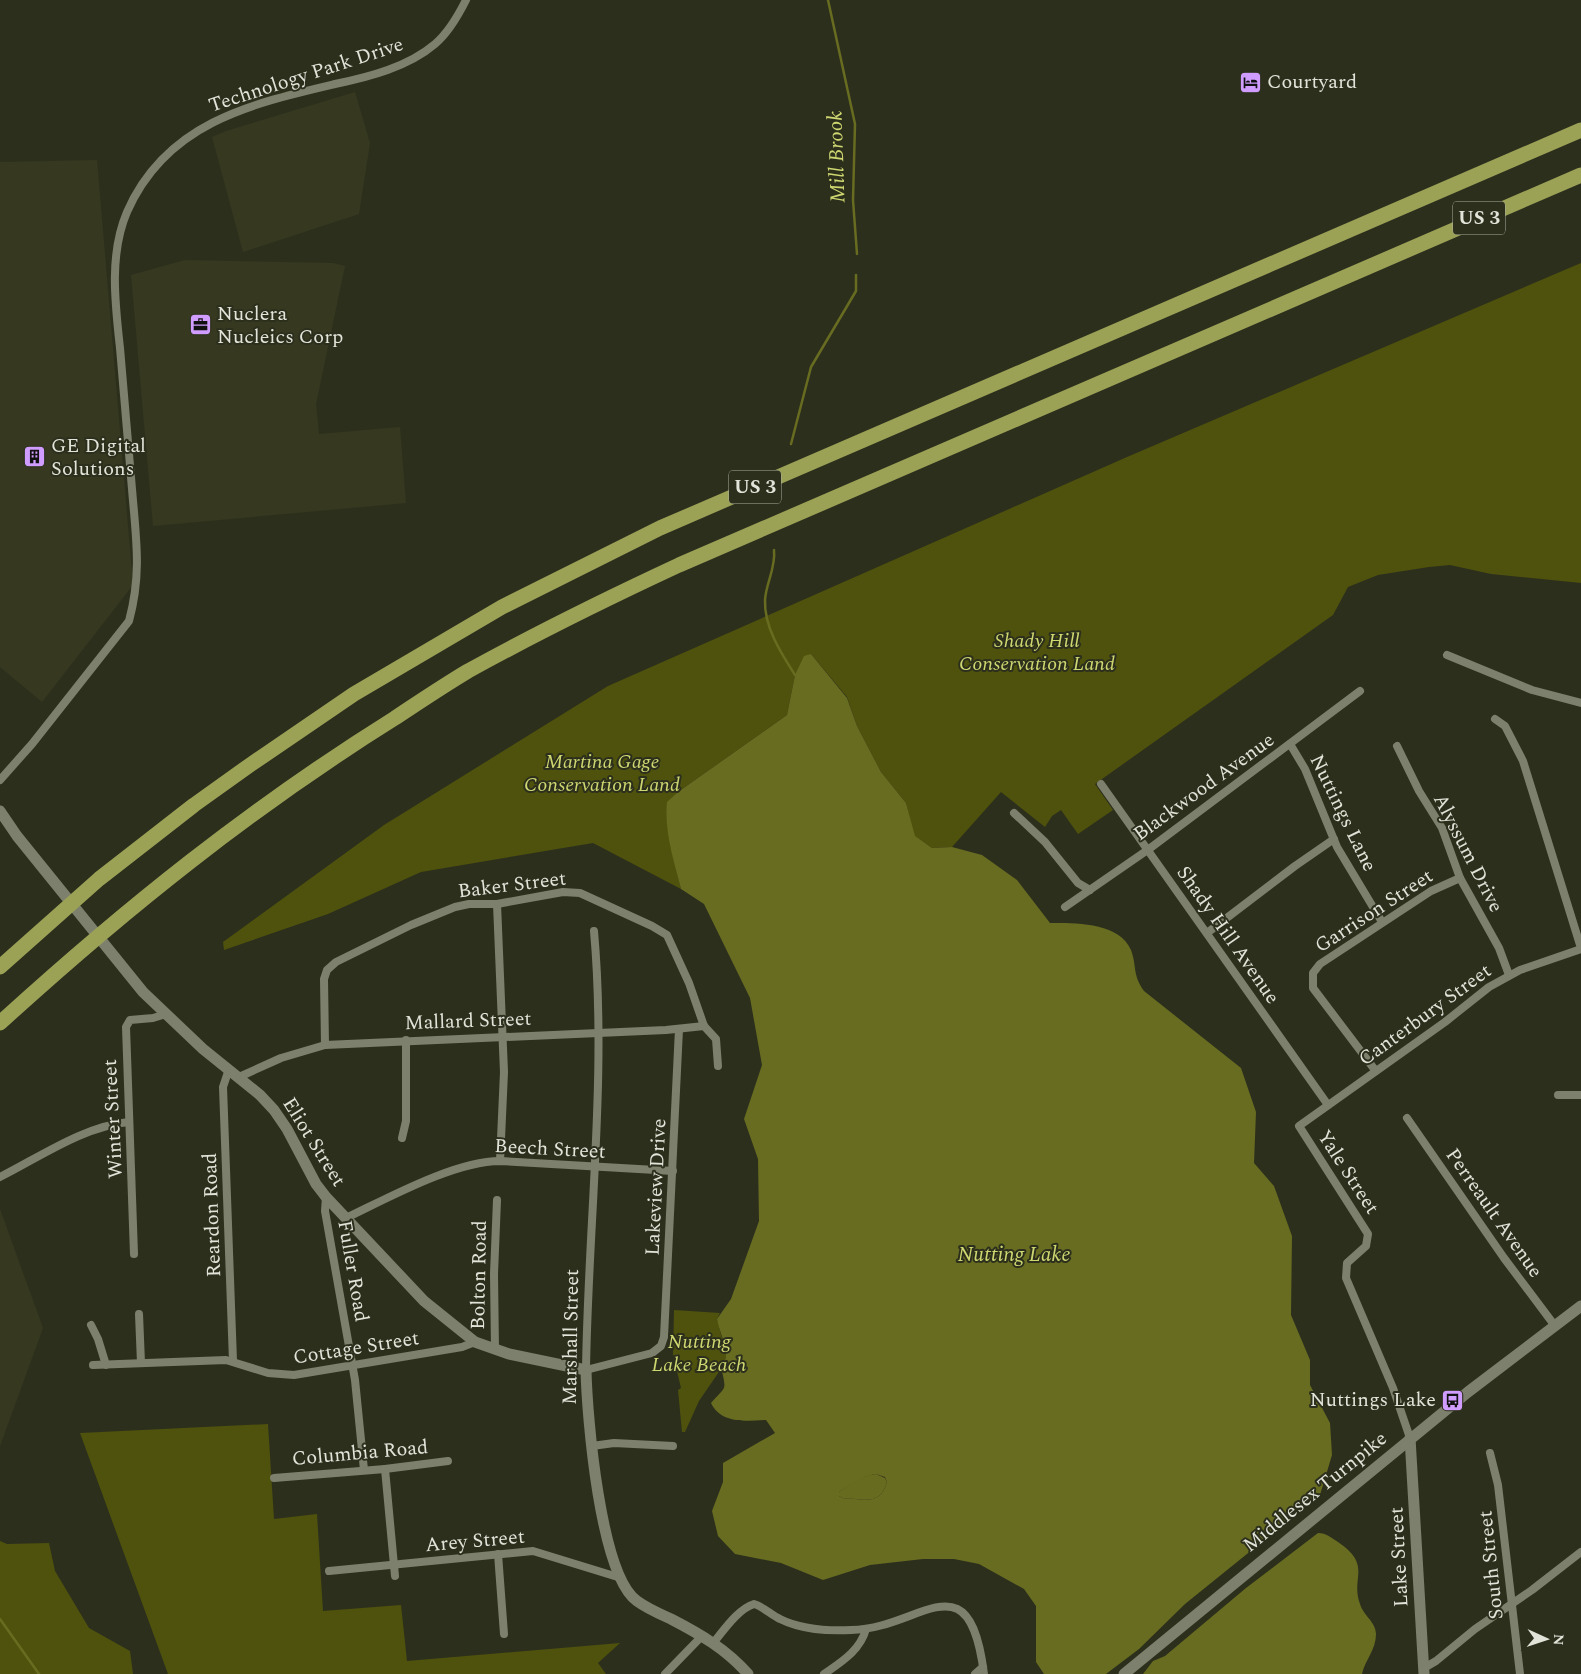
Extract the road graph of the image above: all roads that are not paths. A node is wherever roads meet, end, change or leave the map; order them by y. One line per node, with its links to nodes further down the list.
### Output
1 (466, 0): 14 (street, Technology Park Drive)
2 (1581, 121): 4 (highway)
3 (1581, 130): 4 (highway, US 3)
4 (1521, 156): 28 (highway, US 3)
5 (1581, 175): 7 (highway, US 3)
6 (1581, 182): 7 (highway)
7 (1526, 199): 31 (highway, US 3)
8 (1447, 655): 10 (street)
9 (1360, 691): 12 (street, Blackwood Avenue)
10 (1581, 703)
11 (1495, 719): 27 (street)
12 (1290, 744): 18 (street, Nuttings Lane); 19 (street, Blackwood Avenue)
13 (1397, 746): 20 (street, Alyssum Drive)
14 (0, 780)
15 (1101, 784): 19 (street, Shady Hill Avenue)
16 (0, 811): 30 (street, Eliot Street)
17 (1014, 813): 21 (street)
18 (1334, 839): 24 (street, Nuttings Lane); 26 (street)
19 (1148, 849): 21 (street, Blackwood Avenue); 26 (street, Shady Hill Avenue)
20 (1460, 878): 24 (street, Garrison Street); 29 (street, Alyssum Drive)
21 (1090, 890): 23 (street, Blackwood Avenue)
22 (497, 904): 32 (street, Baker Street); 35 (street); 37 (street, Baker Street)
23 (1065, 907)
24 (1382, 922): 40 (street, Garrison Street)
25 (594, 931): 34 (street, Marshall Street)
26 (1207, 933): 44 (street, Shady Hill Avenue)
27 (1581, 949): 29 (street, Canterbury Street)
28 (0, 966)
29 (1509, 975): 40 (street, Canterbury Street)
30 (166, 1014): 39 (street, Eliot Street); 46 (street, Winter Street)
31 (0, 1023)
32 (704, 1026): 33 (street, Mallard Street); 38 (street, Baker Street)
33 (679, 1029): 34 (street, Mallard Street); 51 (street, Lakeview Drive)
34 (598, 1032): 35 (street, Mallard Street); 50 (street, Marshall Street)
35 (503, 1036): 36 (street, Mallard Street); 49 (street)
36 (406, 1040): 37 (street, Mallard Street); 48 (street)
37 (324, 1045): 41 (street, Mallard Street)
38 (718, 1066)
39 (229, 1070): 41 (street, Eliot Street); 64 (street, Reardon Road)
40 (1375, 1070): 44 (street, Canterbury Street)
41 (239, 1077): 53 (street, Eliot Street)
42 (1581, 1095): 43 (street)
43 (1558, 1096)
44 (1328, 1105): 47 (street, Canterbury Street)
45 (1407, 1118): 60 (street, Perreault Avenue)
46 (129, 1122): 52 (street); 56 (street, Winter Street)
47 (1299, 1126): 70 (street, Yale Street)
48 (402, 1138)
49 (500, 1161): 50 (street, Beech Street); 55 (street, Beech Street)
50 (595, 1168): 51 (street, Beech Street); 69 (street, Marshall Street)
51 (673, 1171): 62 (street, Lakeview Drive)
52 (0, 1177)
53 (326, 1197): 55 (street, Eliot Street); 68 (street, Fuller Road)
54 (498, 1200): 63 (street, Bolton Road)
55 (346, 1218): 61 (street, Eliot Street)
56 (134, 1254)
57 (1581, 1306): 60 (street, Middlesex Turnpike)
58 (139, 1314): 65 (street)
59 (92, 1325): 67 (street)
60 (1555, 1326): 70 (street, Middlesex Turnpike)
61 (475, 1342): 63 (street, Eliot Street); 68 (street, Cottage Street)
62 (661, 1346): 69 (street, Eliot Street)
63 (495, 1350): 69 (street, Eliot Street)
64 (233, 1361): 65 (street, Cottage Street); 68 (street, Cottage Street)
65 (141, 1363): 67 (street, Cottage Street)
66 (93, 1365): 67 (street, Cottage Street)
67 (106, 1365)
68 (353, 1365): 76 (street, Fuller Road)
69 (586, 1370): 71 (street, Marshall Street)
70 (1410, 1438): 90 (street, Lake Street); 95 (street, Middlesex Turnpike)
71 (592, 1446): 72 (street); 83 (street, Marshall Street)
72 (674, 1446)
73 (1490, 1453): 84 (street, South Street)
74 (448, 1461): 75 (street, Columbia Road)
75 (385, 1469): 76 (street, Columbia Road); 80 (street)
76 (364, 1470): 77 (street, Columbia Road)
77 (274, 1478)
78 (1581, 1552): 84 (street)
79 (498, 1554): 80 (street, Arey Street); 83 (street, Arey Street); 86 (street)
80 (394, 1564): 81 (street, Arey Street); 82 (street)
81 (329, 1571)
82 (395, 1576)
83 (621, 1578): 87 (street, Marshall Street)
84 (1511, 1604): 90 (street); 96 (street, South Street)
85 (866, 1629): 88 (street); 89 (street); 93 (street)
86 (504, 1634)
87 (702, 1636): 88 (street, Marshall Street); 91 (street)
88 (714, 1642): 92 (street, Marshall Street)
89 (984, 1670): 94 (street)
90 (1424, 1671)
91 (665, 1674)
92 (748, 1674)
93 (824, 1674)
94 (974, 1674)
95 (1124, 1674)
96 (1520, 1674)

